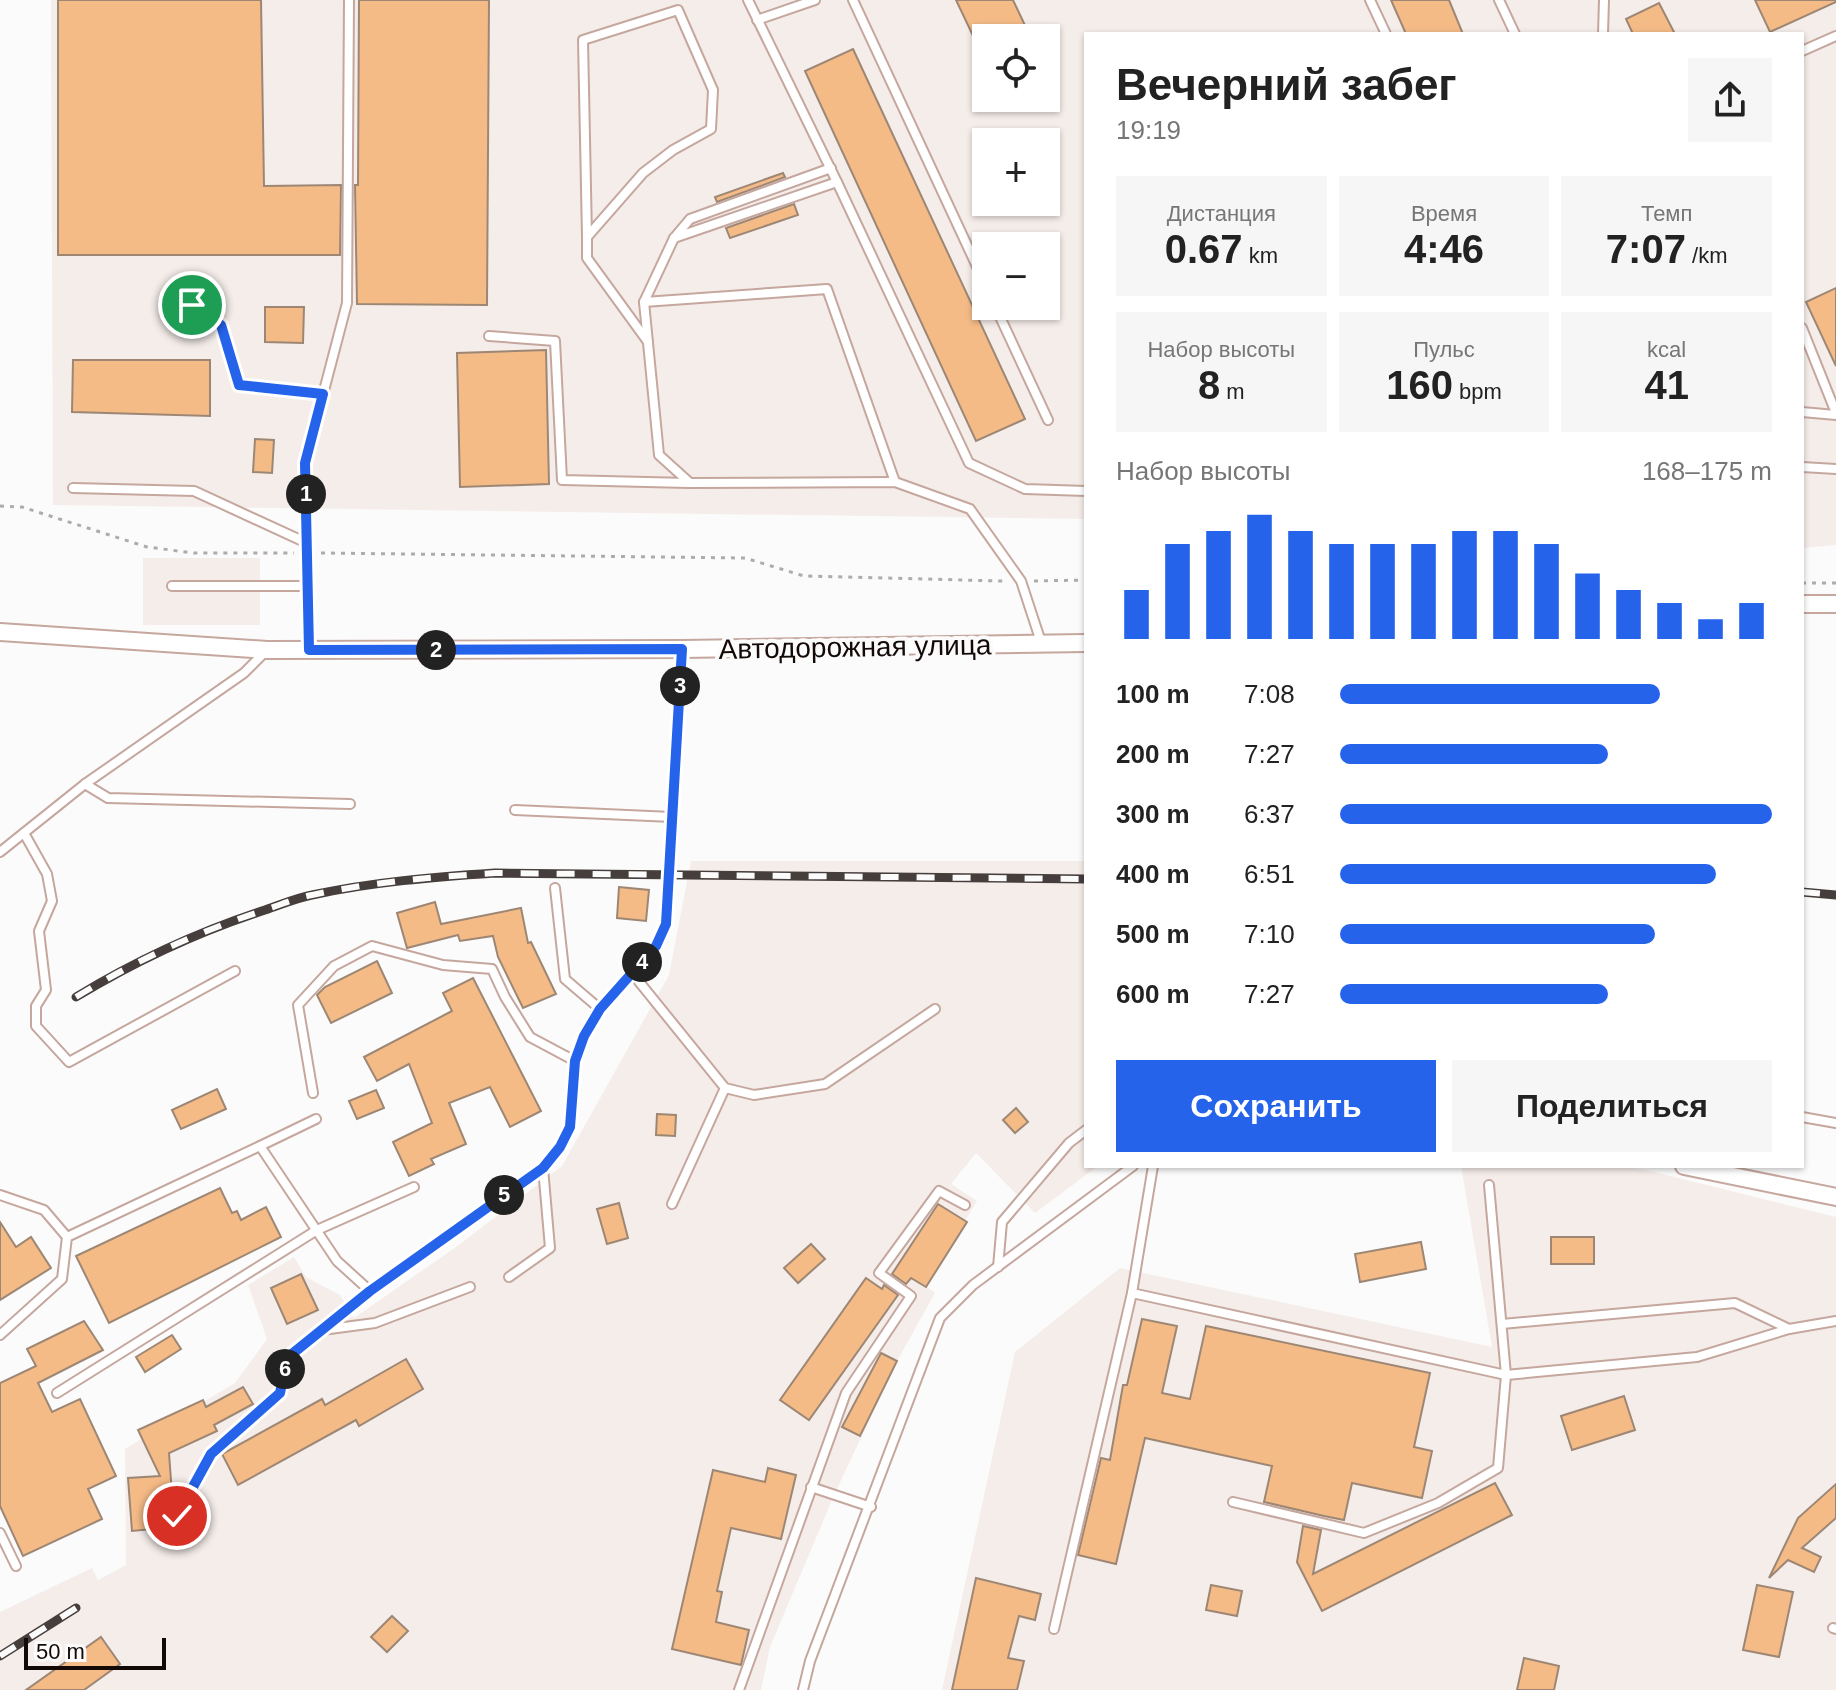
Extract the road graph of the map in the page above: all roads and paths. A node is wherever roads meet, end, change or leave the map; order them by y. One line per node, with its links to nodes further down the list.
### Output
1 (349, 0): 25 (lane)
2 (748, 0): 8 (lane)
3 (815, 0): 8 (lane)
4 (853, 0): 18 (lane)
5 (1370, 0): 9 (lane)
6 (1499, 0): 10 (lane)
7 (1604, 0): 11 (lane)
8 (757, 20): 14 (lane)
9 (1385, 32)
10 (1514, 32)
11 (1603, 32)
12 (1836, 36): 13 (lane)
13 (1804, 50)
14 (831, 168): 15 (lane); 17 (lane)
15 (837, 182): 17 (lane); 34 (lane)
16 (587, 237): 16 (lane); 24 (lane)
17 (674, 238): 20 (lane)
18 (972, 256)
19 (189, 289): 25 (lane)
20 (644, 302): 24 (lane); 31 (lane)
21 (1002, 320): 28 (lane)
22 (1804, 333): 27 (lane)
23 (489, 336): 32 (lane)
24 (648, 342): 32 (lane)
25 (323, 394): 36 (lane)
26 (1804, 412): 27 (lane)
27 (1836, 414)
28 (1048, 420)
29 (1804, 467): 30 (lane)
30 (1836, 469)
31 (895, 482): 32 (lane); 39 (lane)
32 (690, 483)
33 (73, 488): 36 (lane)
34 (1084, 491)
35 (0, 506): 37 (path)
36 (307, 543): 37 (lane)
37 (307, 553): 39 (path); 43 (lane)
38 (1084, 580): 39 (path)
39 (1021, 581): 48 (lane)
40 (1804, 583): 41 (path)
41 (1836, 583)
42 (172, 586): 43 (lane)
43 (308, 586): 51 (lane)
44 (1804, 604): 45 (street)
45 (1836, 604)
46 (0, 632): 50 (street, Автодорожная улица)
47 (1084, 643): 48 (street, Автодорожная улица)
48 (1042, 645): 49 (street, Автодорожная улица)
49 (682, 649): 51 (street, Автодорожная улица); 55 (lane)
50 (267, 650): 51 (street, Автодорожная улица); 52 (lane)
51 (309, 650)
52 (85, 784): 53 (lane); 56 (lane)
53 (350, 804)
54 (515, 810): 55 (lane)
55 (672, 817): 60 (lane)
56 (24, 833): 57 (lane); 59 (lane)
57 (0, 852)
58 (555, 888): 61 (lane)
59 (235, 971)
60 (632, 973): 61 (lane); 64 (lane)
61 (600, 1009): 63 (lane)
62 (935, 1009): 64 (lane)
63 (575, 1061): 65 (lane); 71 (lane)
64 (725, 1088): 79 (lane)
65 (313, 1093)
66 (1804, 1117): 68 (lane)
67 (316, 1119): 70 (lane)
68 (1836, 1123)
69 (1084, 1132): 83 (lane)
70 (260, 1146): 81 (lane); 82 (lane)
71 (543, 1168): 84 (lane); 86 (lane)
72 (1130, 1168): 83 (lane)
73 (1153, 1168): 87 (lane)
74 (1694, 1168): 78 (street)
75 (1489, 1185): 89 (lane)
76 (414, 1187): 81 (lane)
77 (0, 1195): 82 (lane)
78 (1836, 1197)
79 (672, 1204)
80 (965, 1205): 95 (lane)
81 (317, 1230): 86 (lane); 94 (lane)
82 (67, 1237): 92 (lane)
83 (998, 1267): 97 (lane)
84 (509, 1277)
85 (470, 1287): 91 (lane)
86 (370, 1291): 91 (lane)
87 (1132, 1293): 93 (lane); 101 (lane)
88 (1836, 1321): 90 (lane)
89 (1502, 1324): 90 (lane); 93 (lane)
90 (1789, 1329): 93 (lane)
91 (321, 1330): 98 (lane)
92 (0, 1335)
93 (1506, 1375): 96 (lane)
94 (57, 1393)
95 (811, 1487): 97 (lane); 102 (lane)
96 (1233, 1502)
97 (871, 1507): 103 (lane)
98 (177, 1516)
99 (0, 1533): 100 (lane)
100 (16, 1566)
101 (1054, 1629)
102 (739, 1690)
103 (803, 1690)

